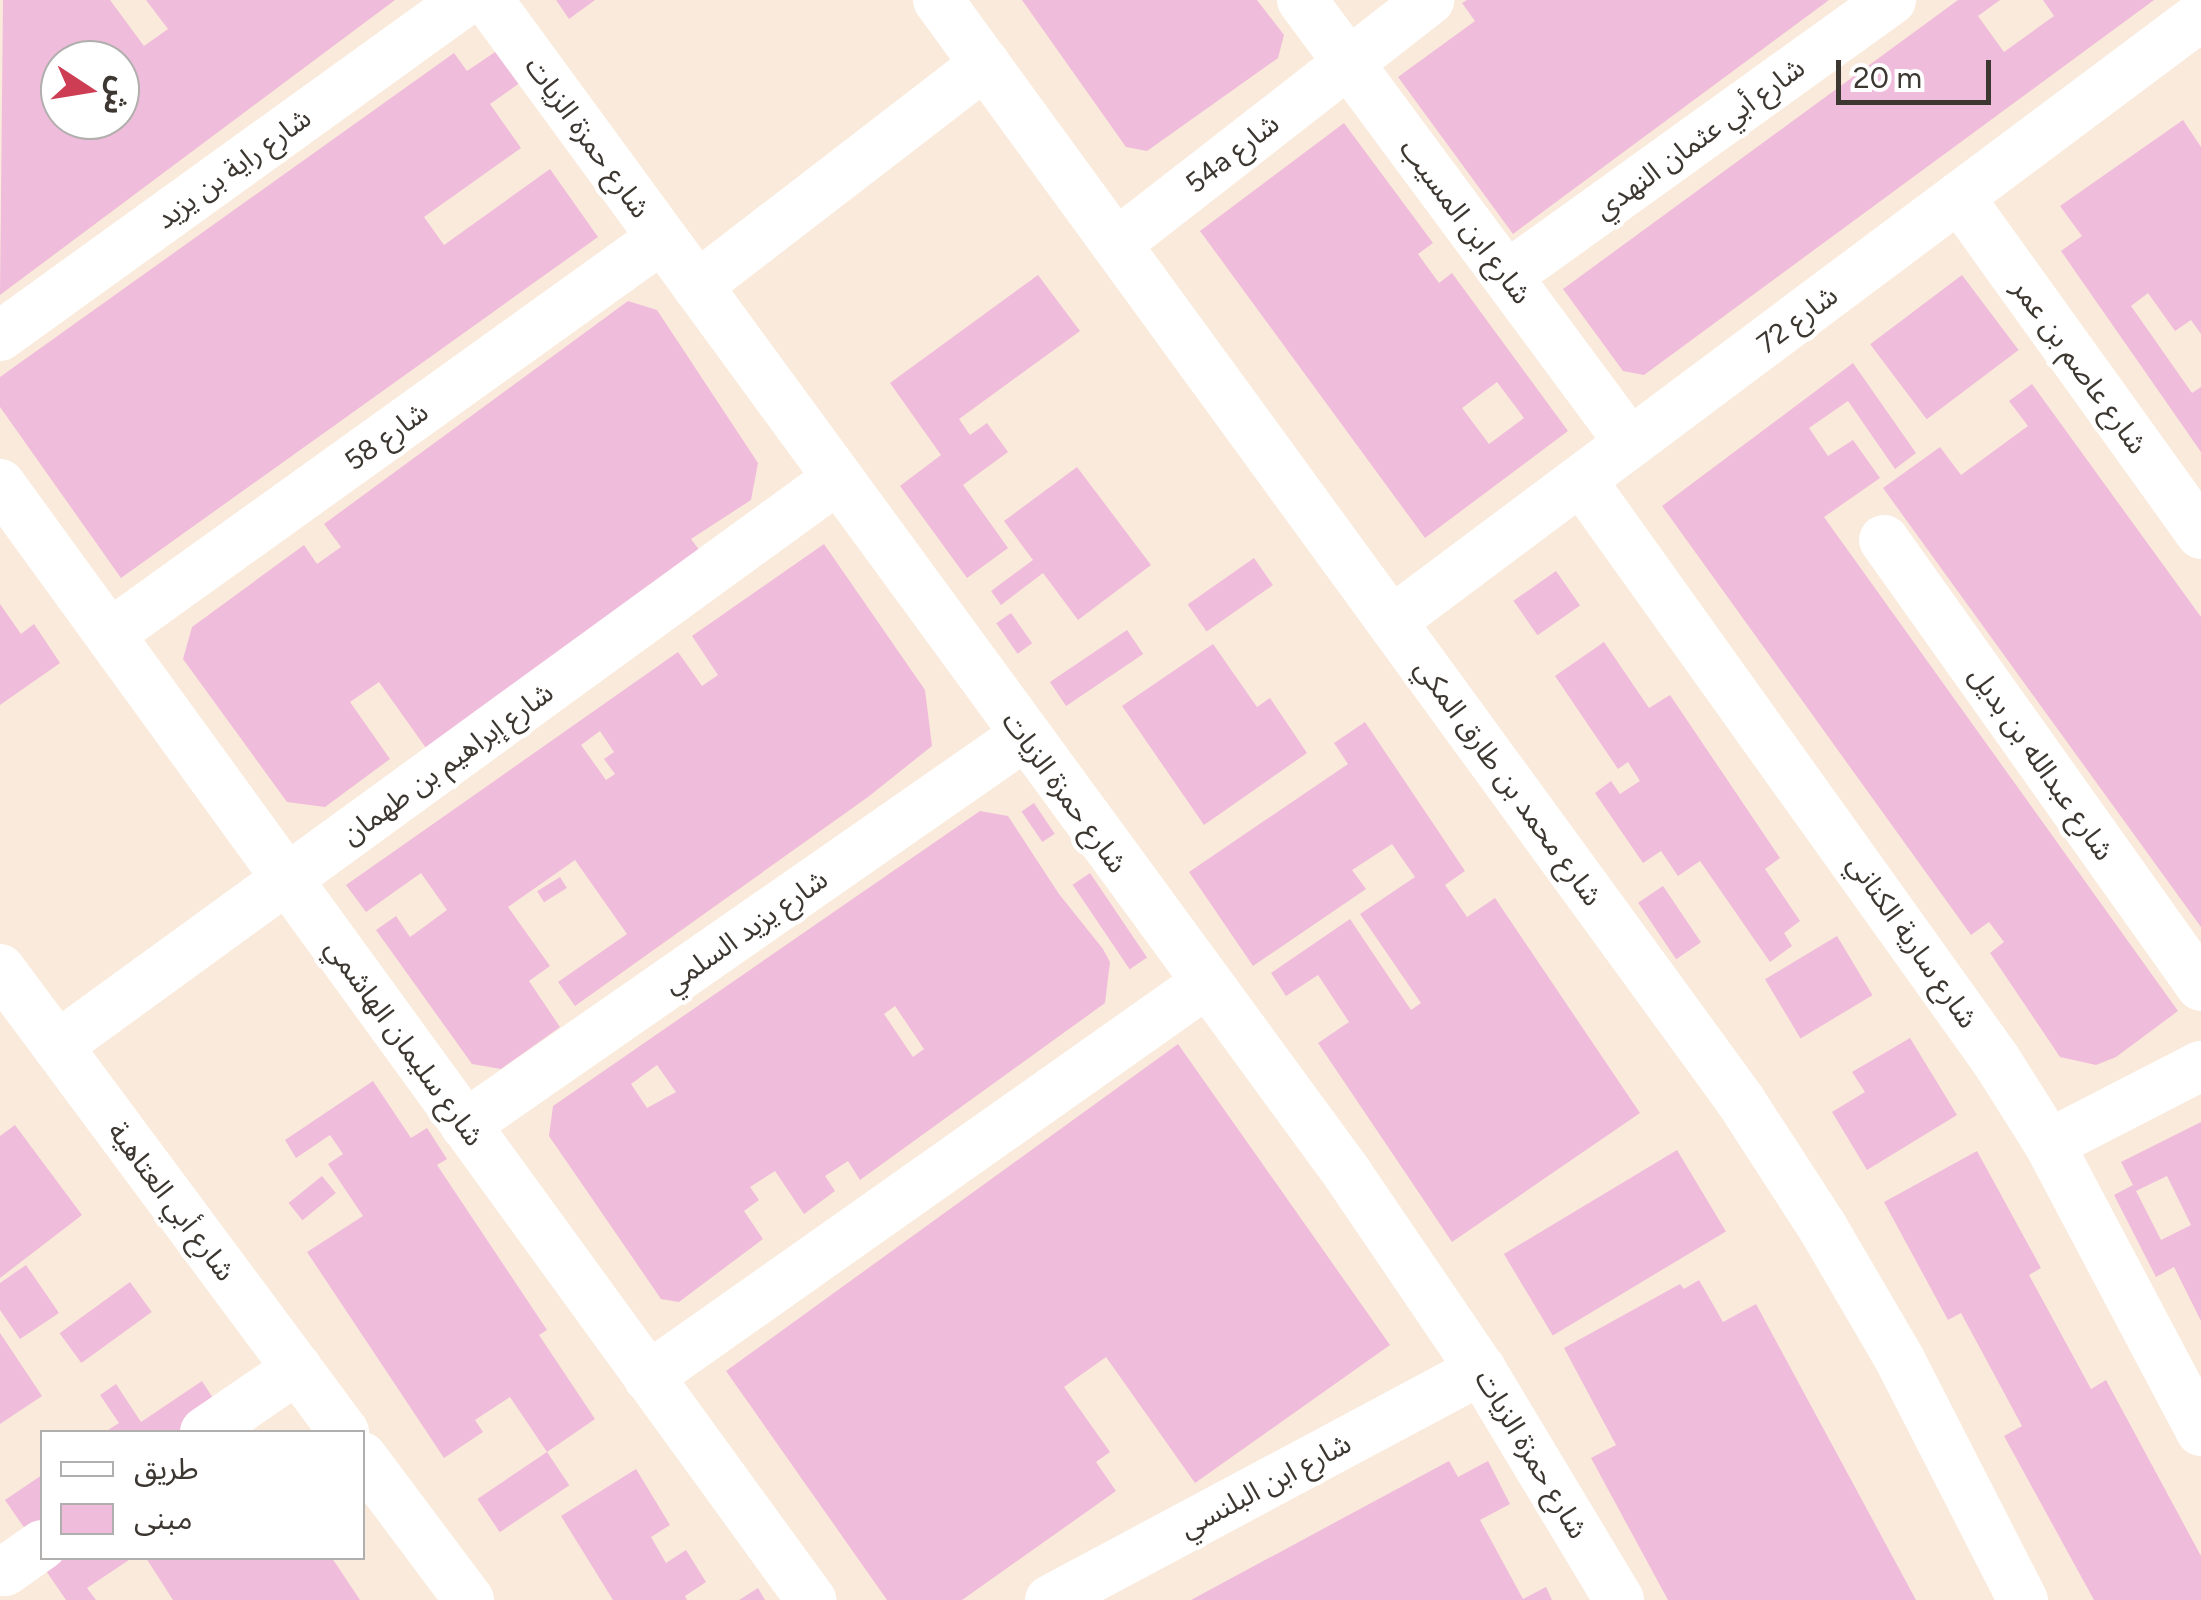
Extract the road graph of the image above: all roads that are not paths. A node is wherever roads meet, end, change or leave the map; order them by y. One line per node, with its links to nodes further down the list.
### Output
1 (466, 0): 15 (street, شارع راية بن يزيد)
2 (488, 0): 11 (street, شارع حمزة الزيات)
3 (938, 0): 9 (street, شارع محمد بن طارق المكي)
4 (1302, 0): 8 (street, شارع ابن المسيب)
5 (1430, 0): 8 (street, 54a شارع)
6 (1891, 0): 13 (street, شارع أبي عثمان النهدي)
7 (2196, 30): 10 (street, شارع 72)
8 (1347, 61): 12 (street, 54a شارع); 13 (street, شارع ابن المسيب)
9 (985, 64): 12 (street, شارع محمد بن طارق المكي); 14 (street)
10 (1959, 198): 16 (street, شارع 72); 20 (street, شارع عاصم بن عمر)
11 (662, 238): 14 (street, شارع حمزة الزيات); 23 (street, شارع 58)
12 (1116, 244): 22 (street, شارع محمد بن طارق المكي)
13 (1507, 276): 16 (street, شارع ابن المسيب)
14 (697, 286): 17 (street, شارع حمزة الزيات)
15 (0, 336)
16 (1630, 443): 18 (street, شارع 72)
17 (837, 479): 24 (street, شارع حمزة الزيات); 25 (street, شارع إبراهيم بن طهمان)
18 (1580, 480): 22 (street, شارع 72); 32 (street, شارع سارية الكناني)
19 (0, 484): 23 (street, شارع سليمان الهاشمي)
20 (2201, 534)
21 (1884, 540): 28 (street, شارع عبدالله بن بديل)
22 (1392, 621): 44 (street, شارع محمد بن طارق المكي)
23 (110, 634): 25 (street, شارع سليمان الهاشمي)
24 (1024, 736): 27 (street, شارع حمزة الزيات); 31 (street, شارع يزيد السلمي)
25 (287, 879): 29 (street, شارع إبراهيم بن طهمان); 31 (street, شارع سليمان الهاشمي)
26 (0, 969): 29 (street, شارع أبي العتاهية)
27 (1205, 984): 34 (street, شارع حمزة الزيات); 35 (street)
28 (2201, 986)
29 (57, 1046): 33 (street, شارع أبي العتاهية)
30 (2201, 1066): 32 (street)
31 (465, 1125): 35 (street, شارع سليمان الهاشمي)
32 (2049, 1144): 38 (street, شارع سارية الكناني)
33 (297, 1369): 36 (street); 37 (street, شارع أبي العتاهية)
34 (1481, 1370): 42 (street, شارع ابن البلنسي); 43 (street, شارع حمزة الزيات)
35 (648, 1377): 41 (street, شارع سليمان الهاشمي)
36 (208, 1430)
37 (343, 1430)
38 (2201, 1432)
39 (365, 1461): 40 (street)
40 (468, 1600)
41 (811, 1600)
42 (1050, 1600)
43 (1619, 1600)
44 (2024, 1600)

